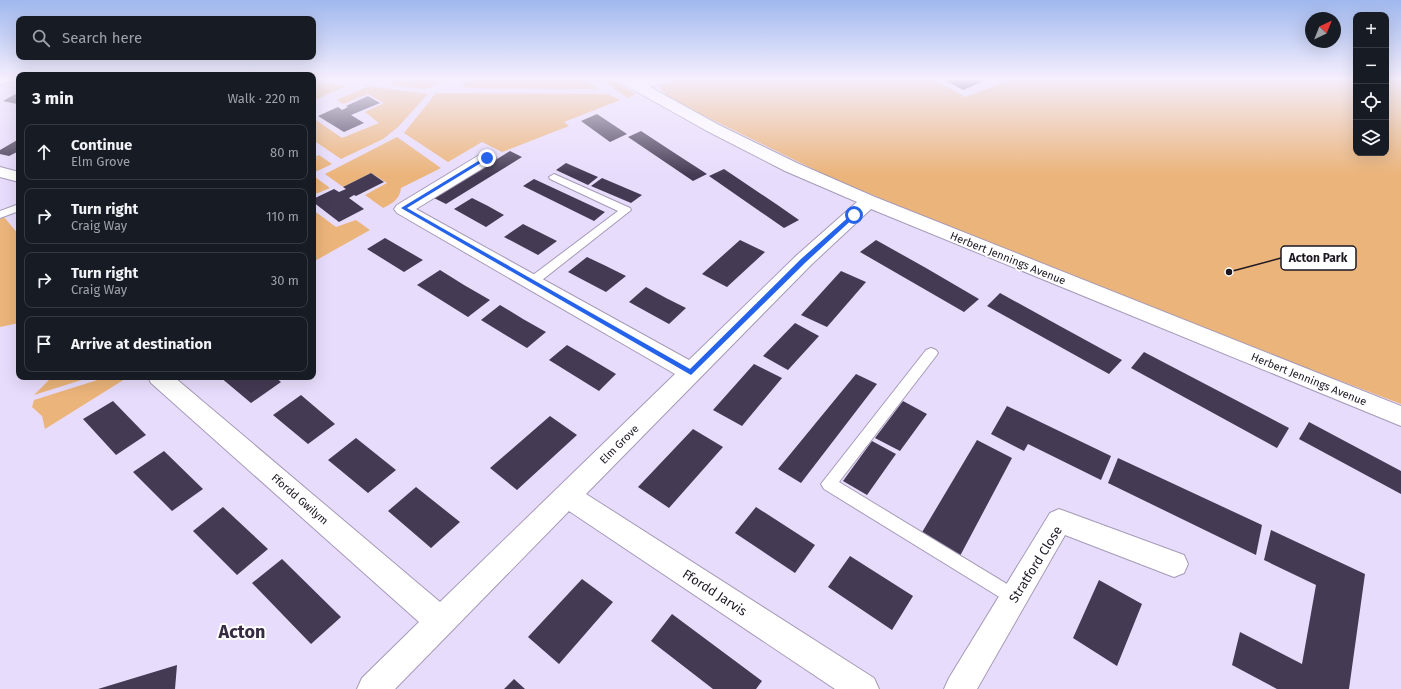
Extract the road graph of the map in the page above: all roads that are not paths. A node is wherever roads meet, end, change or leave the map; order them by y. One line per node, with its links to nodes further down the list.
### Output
1 (683, 111): 6 (street, Herbert Jennings Avenue)
2 (487, 158): 9 (street)
3 (0, 172): 4 (street)
4 (16, 176)
5 (554, 177): 9 (lane)
6 (869, 201): 11 (street, Elm Grove); 13 (street, Herbert Jennings Avenue)
7 (16, 208): 8 (lane)
8 (0, 214)
9 (533, 282): 11 (street)
10 (931, 353): 16 (lane)
11 (691, 372): 14 (street, Elm Grove)
12 (162, 380): 17 (street, Ffordd Gwilym)
13 (1401, 416)
14 (567, 496): 17 (street, Elm Grove); 19 (street, Ffordd Jarvis)
15 (1174, 564): 16 (street, Stratford Close)
16 (1014, 598): 20 (street, Stratford Close)
17 (441, 622): 18 (street, Elm Grove)
18 (373, 689)
19 (864, 689)
20 (960, 689)

